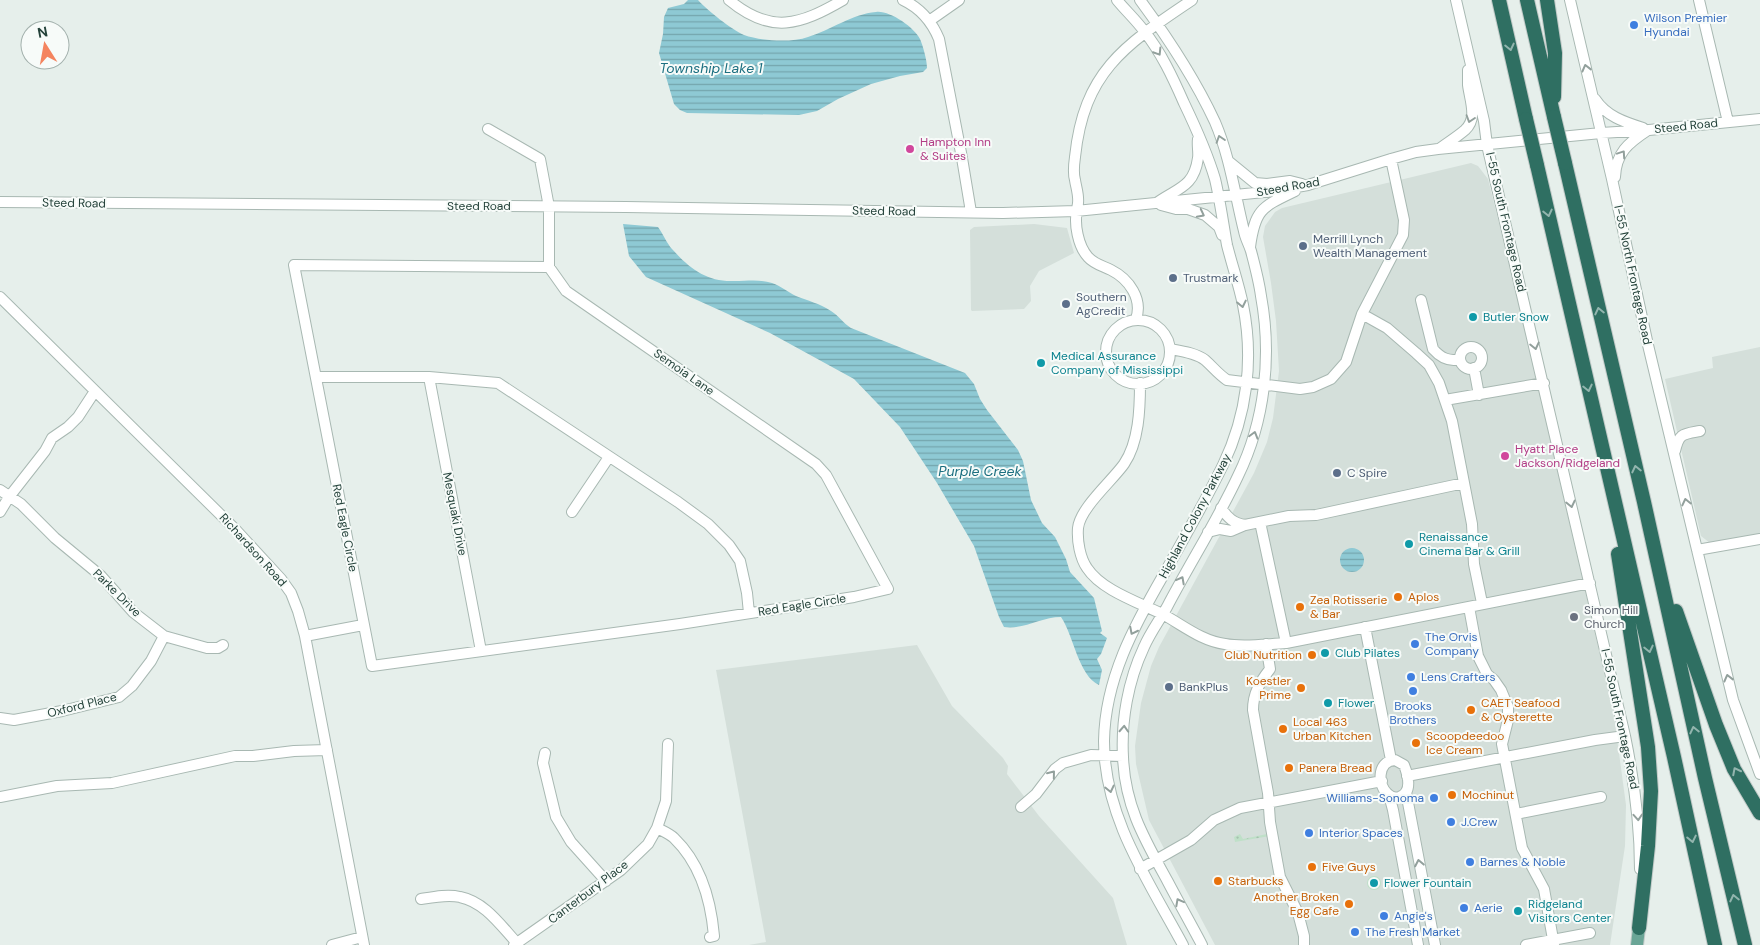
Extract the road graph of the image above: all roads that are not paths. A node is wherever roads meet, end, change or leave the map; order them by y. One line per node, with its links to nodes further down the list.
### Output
1 (730, 0): 2 (street)
2 (843, 0)
3 (903, 0): 14 (street)
4 (959, 0): 14 (street)
5 (1117, 0): 16 (street, Highland Colony Parkway)
6 (1140, 0): 15 (street, Highland Colony Parkway)
7 (1192, 0): 15 (street)
8 (1456, 0): 17 (street, I-55 South Frontage Road)
9 (1498, 0): 59 (highway, one-way to 59, bridge)
10 (1527, 0): 19 (highway)
11 (1547, 0): 19 (highway)
12 (1570, 0): 18 (street, I-55 North Frontage Road, one-way to 12)
13 (1699, 0): 21 (street)
14 (929, 21): 38 (street)
15 (1157, 23): 16 (street); 29 (street, Highland Colony Parkway, one-way to 15)
16 (1145, 32): 25 (street, Highland Colony Parkway, one-way to 25); 37 (street)
17 (1468, 54): 26 (street, I-55 South Frontage Road); 27 (street, one-way to 27)
18 (1593, 96): 23 (street); 24 (street, I-55 North Frontage Road)
19 (1554, 118): 65 (highway, one-way to 19, bridge)
20 (1760, 119): 21 (street, Steed Road)
21 (1728, 122): 23 (street, Steed Road)
22 (488, 129): 36 (street)
23 (1649, 130): 24 (street, Steed Road); 31 (street, one-way to 23)
24 (1601, 132): 26 (street, Steed Road); 31 (street, I-55 North Frontage Road)
25 (1199, 133): 33 (street, Highland Colony Parkway); 35 (street)
26 (1488, 145): 27 (street, Steed Road); 53 (street, I-55 South Frontage Road, one-way to 53)
27 (1438, 149): 28 (street, Steed Road)
28 (1391, 159): 30 (street, Steed Road); 44 (street)
29 (1228, 161): 30 (street); 32 (street, Highland Colony Parkway)
30 (1308, 185): 32 (street, Steed Road); 39 (street)
31 (1614, 188): 58 (street, I-55 North Frontage Road)
32 (1236, 195): 33 (street, Steed Road); 39 (street, Highland Colony Parkway)
33 (1218, 197): 35 (street, Steed Road); 40 (street, Highland Colony Parkway)
34 (0, 202): 36 (street, Steed Road)
35 (1155, 204): 37 (street, Steed Road); 40 (street, one-way to 40)
36 (549, 207): 38 (street, Steed Road); 41 (street)
37 (1076, 211): 38 (street, Steed Road); 45 (street)
38 (971, 212)
39 (1250, 248): 54 (street, Highland Colony Parkway)
40 (1229, 251): 52 (street, Highland Colony Parkway, one-way to 52)
41 (549, 267): 50 (street, Red Eagle Circle); 75 (street, Semoia Lane)
42 (0, 297): 55 (street, Richardson Road)
43 (1421, 300): 47 (street)
44 (1362, 314): 54 (street); 57 (street)
45 (1136, 320): 46 (street); 51 (street)
46 (1170, 348): 51 (street); 52 (street)
47 (1460, 359): 48 (street); 48 (street)
48 (1474, 368): 56 (street)
49 (429, 377): 50 (street); 61 (street, Red Eagle Circle); 88 (street, Mesquaki Drive)
50 (316, 378): 81 (street, Red Eagle Circle)
51 (1140, 383): 77 (street)
52 (1247, 383): 54 (street); 77 (street, Highland Colony Parkway)
53 (1544, 383): 56 (street); 74 (street, I-55 South Frontage Road, one-way to 74)
54 (1264, 385): 66 (street, Highland Colony Parkway, one-way to 54)
55 (95, 391): 64 (street); 84 (street, Richardson Road)
56 (1479, 395): 57 (street)
57 (1445, 400): 62 (street)
58 (1666, 420): 60 (street, I-55 North Frontage Road); 60 (street)
59 (1596, 422): 114 (highway); 128 (highway, one-way to 128)
60 (1674, 454): 73 (street, I-55 North Frontage Road, one-way to 60)
61 (610, 457): 68 (street); 79 (street, Red Eagle Circle)
62 (1464, 483): 69 (street); 76 (street)
63 (0, 490): 64 (street, Parke Drive)
64 (9, 498): 67 (street); 83 (street, Parke Drive)
65 (1644, 502): 107 (highway, one-way to 65); 129 (highway, one-way to 65)
66 (1221, 508): 70 (street); 71 (street, Highland Colony Parkway)
67 (0, 512)
68 (572, 512)
69 (1260, 522): 70 (street); 85 (street)
70 (1245, 525): 71 (street)
71 (1208, 532): 80 (street, Highland Colony Parkway, one-way to 71)
72 (1760, 539): 73 (street)
73 (1697, 550): 98 (street, I-55 North Frontage Road, one-way to 73)
74 (1590, 583): 76 (street); 90 (street, I-55 South Frontage Road)
75 (854, 597): 79 (street, Red Eagle Circle)
76 (1482, 603): 78 (street)
77 (1145, 607): 80 (street); 94 (street, Highland Colony Parkway, one-way to 94)
78 (1468, 607): 82 (street); 96 (street)
79 (749, 613): 88 (street, Red Eagle Circle)
80 (1163, 614): 86 (street); 95 (street, Highland Colony Parkway, one-way to 80)
81 (363, 625): 84 (street); 88 (street, Red Eagle Circle)
82 (1365, 627): 85 (street); 97 (street)
83 (164, 636): 87 (street, Parke Drive); 89 (street, Oxford Place)
84 (304, 636): 92 (street, Richardson Road)
85 (1286, 643): 86 (street)
86 (1266, 644): 105 (street)
87 (223, 645)
88 (481, 651)
89 (0, 718)
90 (1625, 736): 96 (street); 114 (street, I-55 South Frontage Road, one-way to 114)
91 (668, 744): 109 (street, Canterbury Place)
92 (327, 750): 103 (street); 117 (street, Richardson Road)
93 (545, 753): 112 (street)
94 (1105, 756): 95 (street); 106 (street, one-way to 94); 111 (street, Highland Colony Parkway, one-way to 111)
95 (1122, 756): 110 (street, Highland Colony Parkway)
96 (1504, 758): 99 (street); 108 (street)
97 (1391, 760): 99 (street); 100 (street)
98 (1760, 774)
99 (1407, 776): 101 (street)
100 (1382, 781): 102 (street); 105 (street)
101 (1406, 792): 102 (street); 125 (street, one-way to 101)
102 (1389, 795): 124 (street)
103 (0, 797)
104 (1601, 797): 108 (street)
105 (1269, 803): 110 (street); 123 (street)
106 (1021, 807)
107 (1760, 813)
108 (1516, 814): 118 (street)
109 (657, 828): 112 (street, Canterbury Place); 116 (street)
110 (1155, 859): 111 (street); 122 (street, Highland Colony Parkway, one-way to 110)
111 (1140, 869): 121 (street, Highland Colony Parkway)
112 (606, 881): 119 (street, Canterbury Place)
113 (421, 899): 119 (street)
114 (1639, 928): 127 (main road, I-55 South Frontage Road)
115 (1590, 933): 118 (street)
116 (710, 937)
117 (363, 941): 120 (street)
118 (1553, 942): 126 (street)
119 (516, 944)
120 (332, 945)
121 (1183, 945)
122 (1202, 945)
123 (1304, 945)
124 (1418, 945)
125 (1435, 945)
126 (1526, 945)
127 (1637, 945)
128 (1715, 945)
129 (1745, 945)

